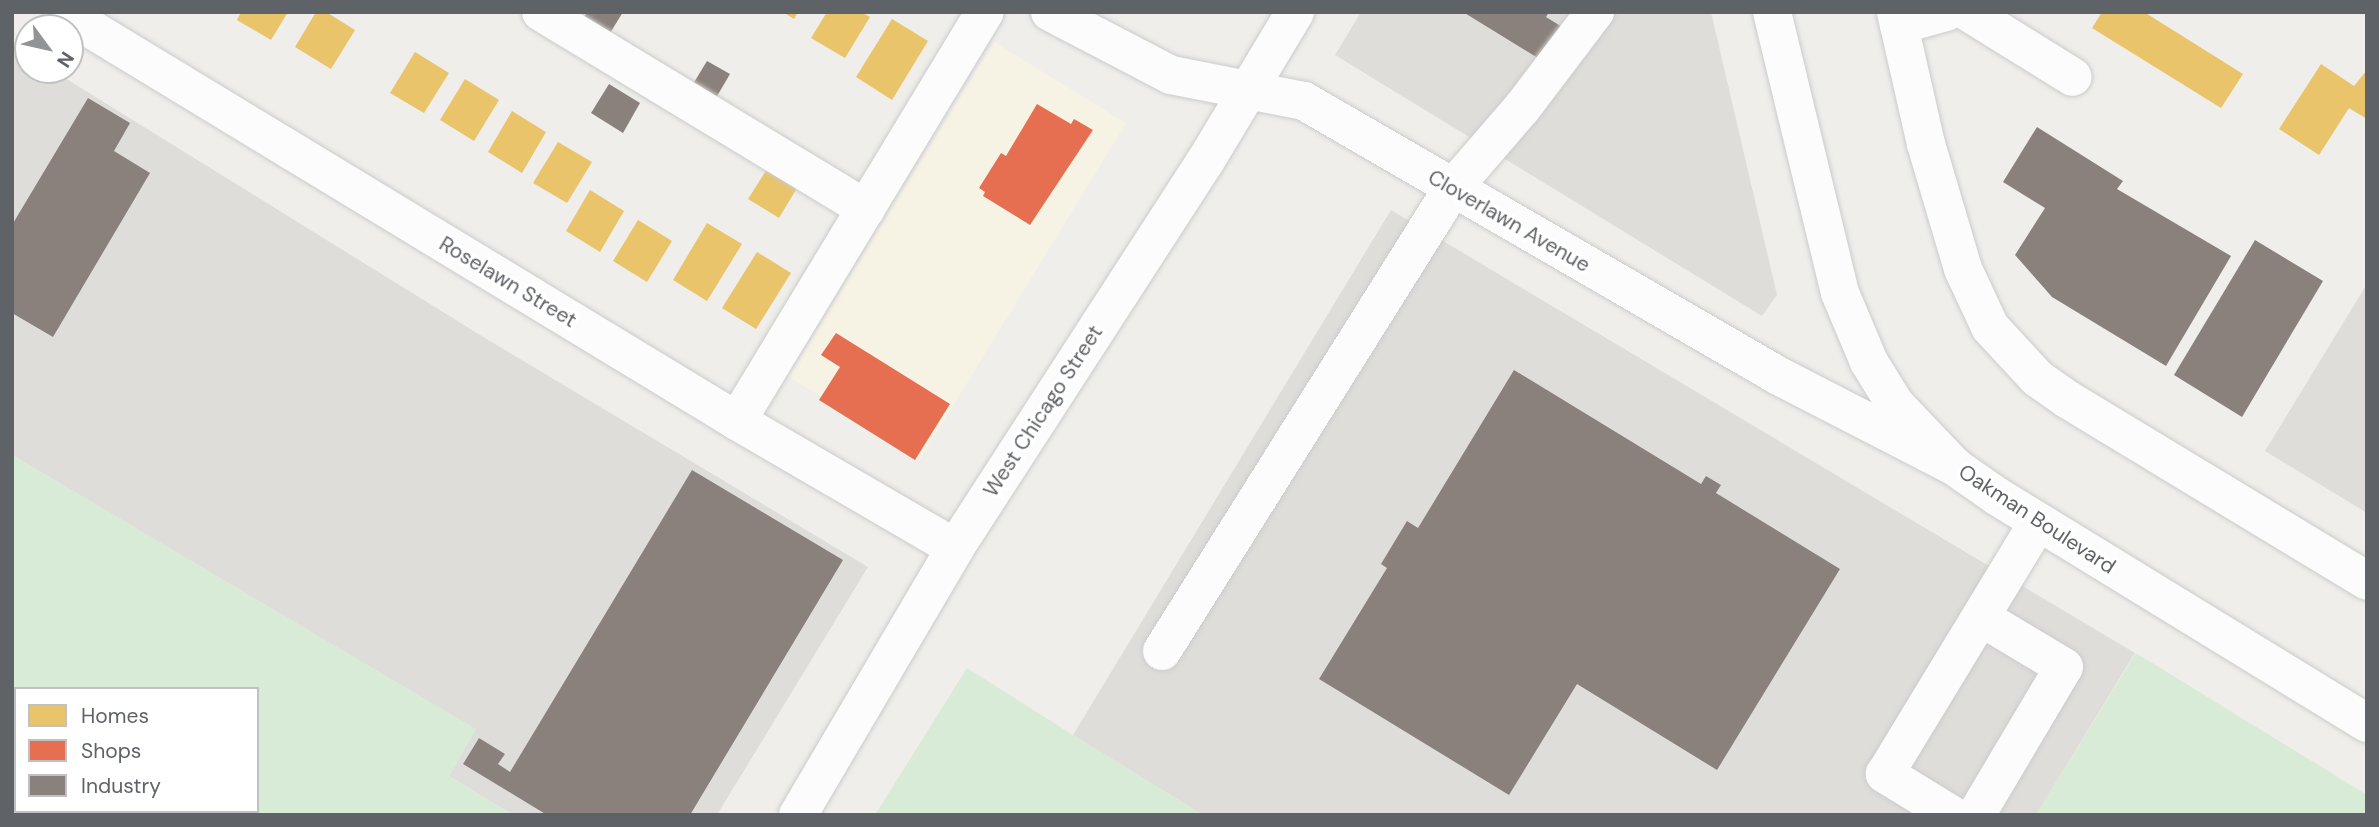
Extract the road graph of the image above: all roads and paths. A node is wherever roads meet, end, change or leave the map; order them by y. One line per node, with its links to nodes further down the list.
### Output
1 (63, 12): 15 (street, Roselawn Street)
2 (541, 12): 14 (street)
3 (985, 12): 14 (street)
4 (1050, 12): 12 (street, Cloverlawn Avenue)
5 (1295, 12): 12 (street, West Chicago Street)
6 (1595, 12): 13 (street)
7 (1772, 12): 16 (street, Oakman Boulevard)
8 (1946, 12): 10 (street)
9 (1968, 12): 11 (street)
10 (1898, 19): 19 (street)
11 (2073, 76)
12 (1248, 90): 13 (street, Cloverlawn Avenue); 18 (street, West Chicago Street)
13 (1452, 188): 16 (street, Cloverlawn Avenue); 21 (street)
14 (866, 209): 15 (street)
15 (737, 421): 18 (street, Roselawn Street)
16 (1955, 467): 17 (street, Oakman Boulevard)
17 (2038, 522): 20 (street); 22 (street, Oakman Boulevard)
18 (955, 548): 23 (street, West Chicago Street)
19 (2367, 581)
20 (1982, 618): 24 (street); 25 (street)
21 (1162, 651)
22 (2367, 723)
23 (798, 815)
24 (1952, 815)
25 (1976, 815)

